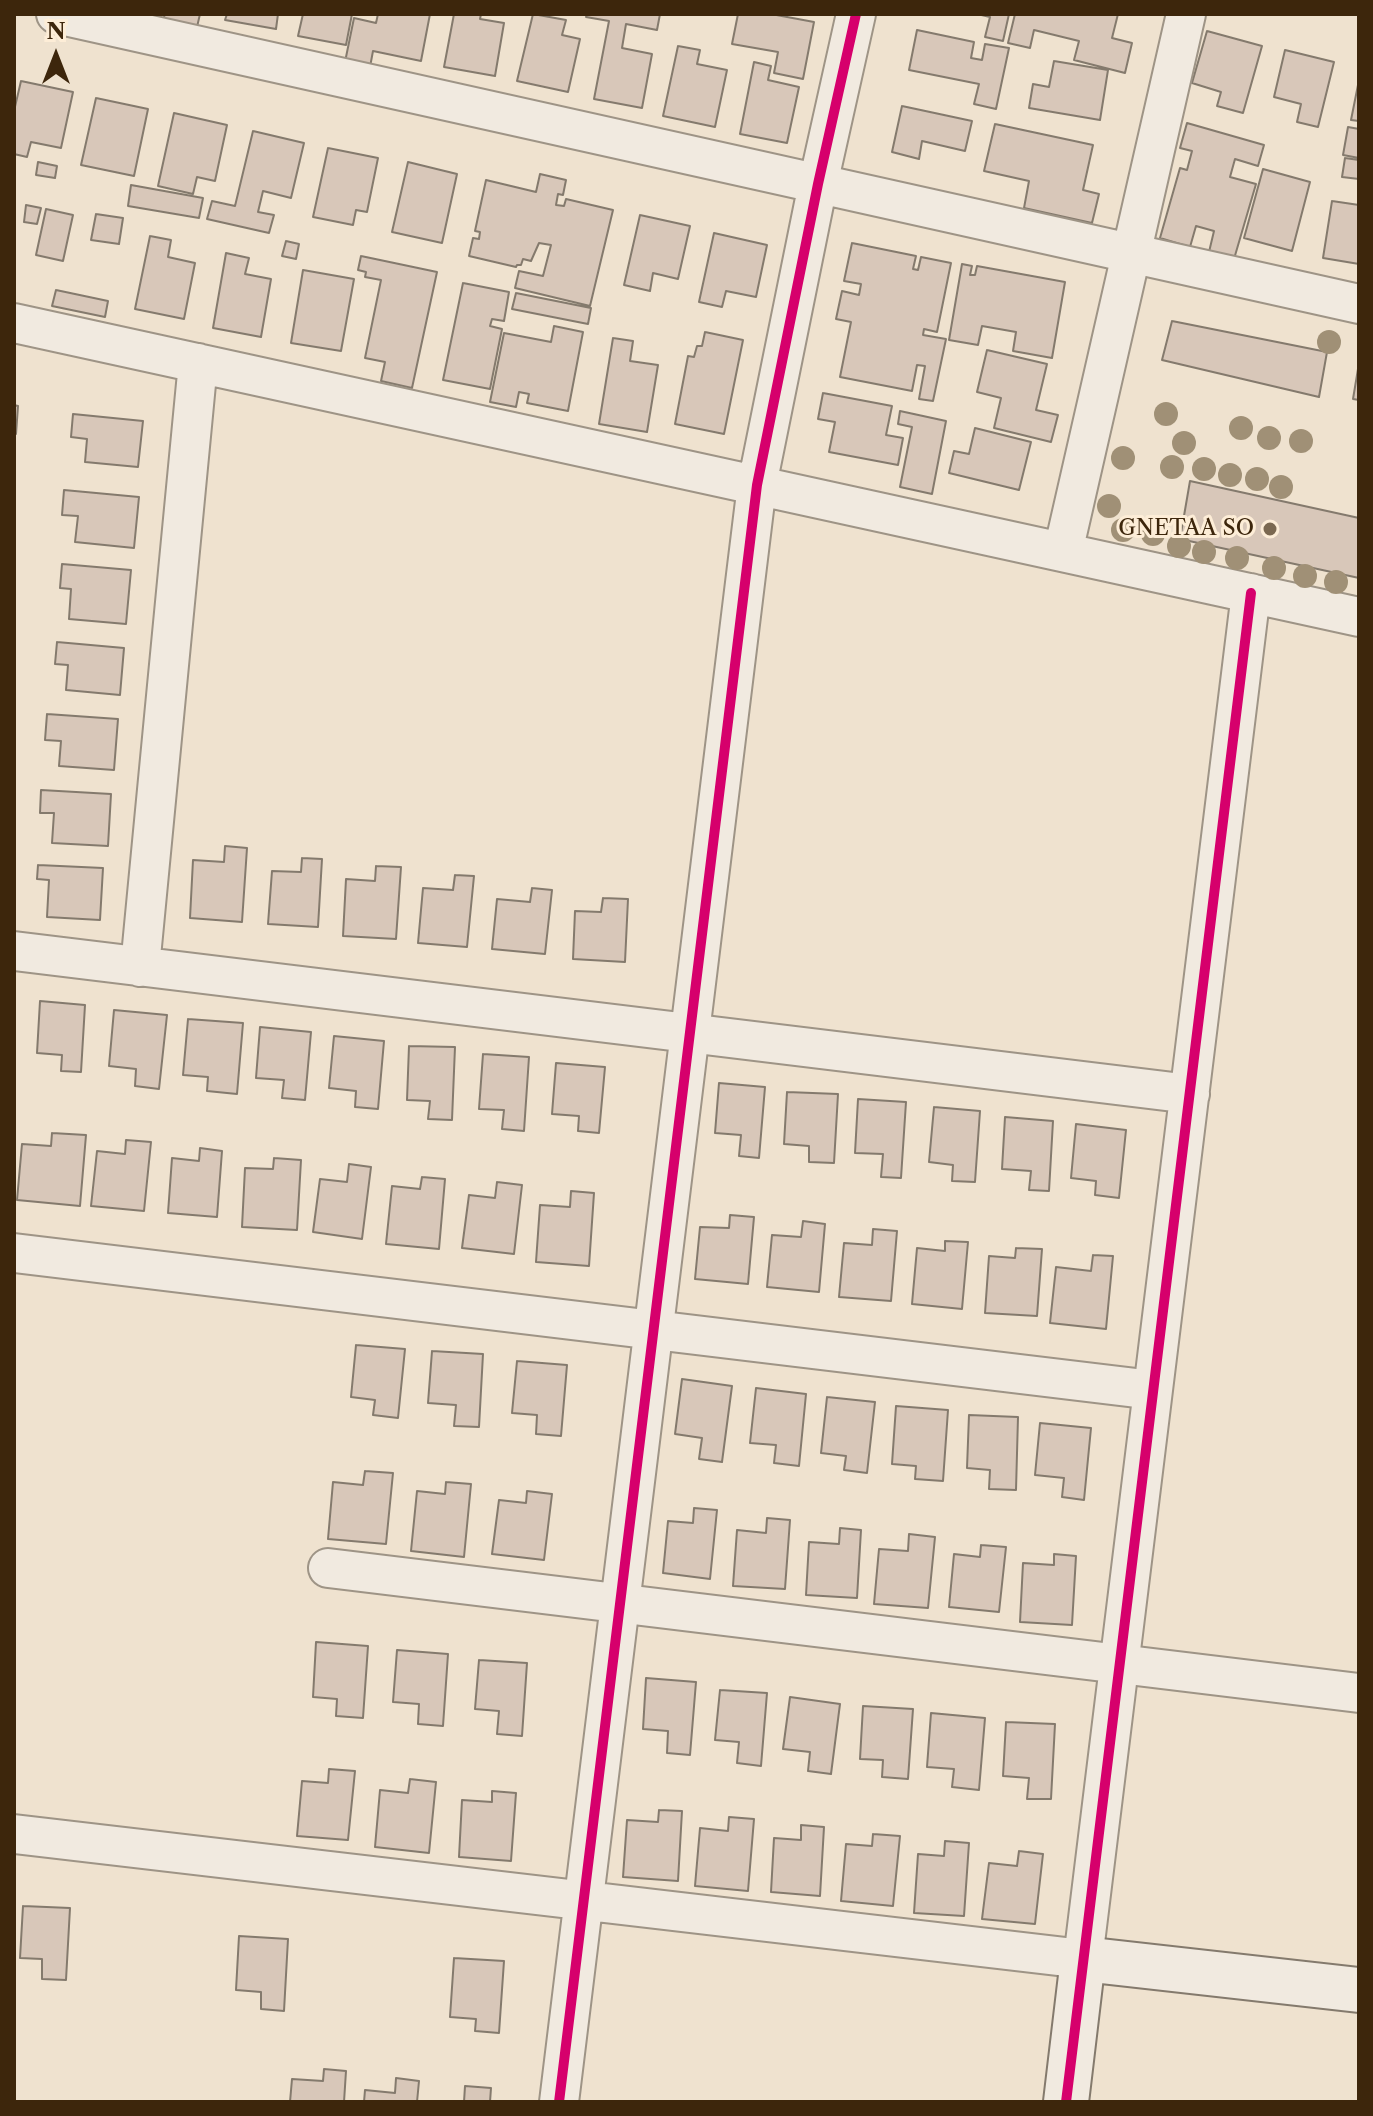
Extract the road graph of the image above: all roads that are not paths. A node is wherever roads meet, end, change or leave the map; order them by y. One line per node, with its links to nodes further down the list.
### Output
1 (56, 14): 4 (street)
2 (856, 14): 4 (street)
3 (1186, 14): 5 (street)
4 (818, 184): 5 (street); 9 (street)
5 (1131, 253): 6 (street); 10 (street)
6 (1359, 304)
7 (14, 323): 8 (street)
8 (198, 363): 9 (street); 14 (street)
9 (757, 485): 10 (street); 15 (street)
10 (1063, 552): 11 (street)
11 (1251, 593): 12 (street); 16 (street)
12 (1359, 617)
13 (14, 951): 14 (street)
14 (140, 967): 15 (street)
15 (690, 1033): 16 (street); 18 (street)
16 (1190, 1094): 19 (street)
17 (14, 1253): 18 (street)
18 (654, 1330): 19 (street); 21 (street)
19 (1153, 1390): 22 (street)
20 (328, 1568): 21 (street)
21 (620, 1605): 22 (street); 25 (street)
22 (1120, 1664): 23 (street); 26 (street)
23 (1359, 1693)
24 (14, 1834): 25 (street)
25 (583, 1901): 26 (street); 28 (street)
26 (1083, 1959): 27 (street); 29 (street)
27 (1359, 1990)
28 (559, 2102)
29 (1066, 2102)

